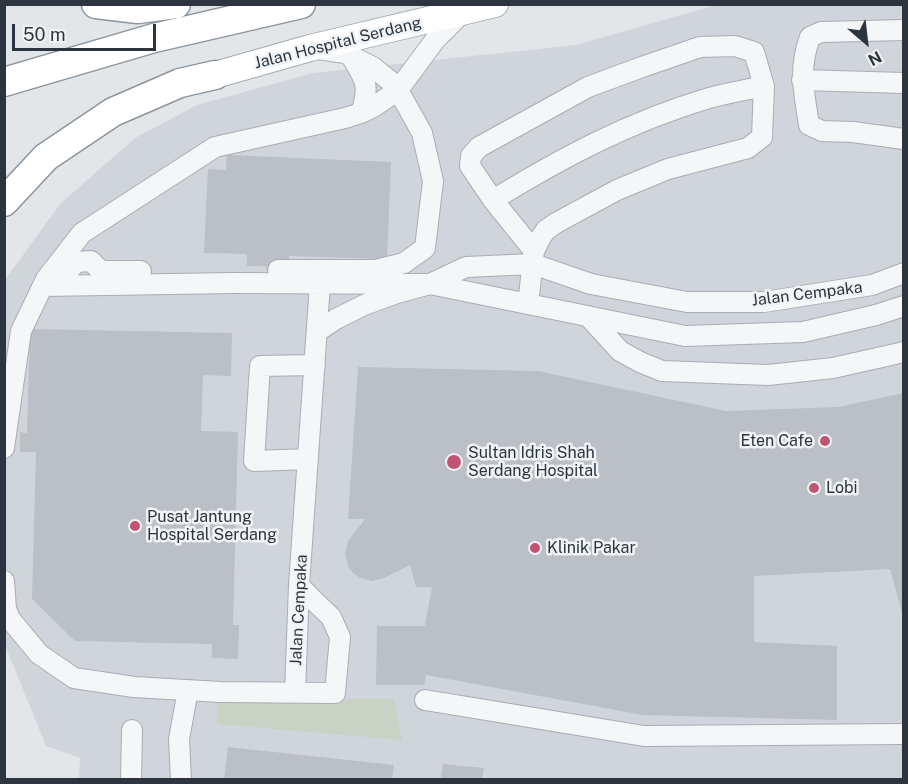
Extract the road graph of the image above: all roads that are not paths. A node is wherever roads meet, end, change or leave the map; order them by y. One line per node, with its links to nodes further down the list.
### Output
1 (96, 4): 2 (highway)
2 (176, 4)
3 (301, 4): 11 (highway)
4 (495, 4): 5 (main road, Jalan Hospital Serdang)
5 (463, 12): 7 (main road, Jalan Hospital Serdang); 14 (street)
6 (903, 30): 10 (street)
7 (310, 48): 8 (street); 9 (main road, Jalan Hospital Serdang)
8 (351, 56): 14 (street); 15 (street)
9 (215, 75): 18 (highway)
10 (802, 80): 12 (street); 16 (street)
11 (4, 82)
12 (903, 82)
13 (764, 86): 17 (street); 17 (street); 19 (street)
14 (398, 90): 15 (street); 23 (street)
15 (361, 113): 24 (street)
16 (903, 139)
17 (493, 200): 19 (street)
18 (4, 202)
19 (534, 258): 20 (street, Jalan Cempaka); 22 (street, Jalan Cempaka); 25 (street)
20 (903, 273)
21 (320, 284): 22 (street, Jalan Cempaka); 23 (street); 28 (street, Jalan Cempaka)
22 (430, 284): 25 (street, Jalan Cempaka); 28 (street, Jalan Cempaka)
23 (70, 285): 24 (street)
24 (43, 286): 31 (street)
25 (528, 304): 27 (street, Jalan Cempaka)
26 (903, 306): 27 (street, Jalan Cempaka)
27 (588, 316): 29 (street)
28 (318, 331): 30 (street, Jalan Cempaka)
29 (903, 352)
30 (315, 365): 32 (street, Jalan Cempaka); 32 (street)
31 (4, 448)
32 (308, 459): 34 (street, Jalan Cempaka)
33 (4, 582): 35 (street)
34 (299, 585): 36 (street, Jalan Cempaka); 36 (street)
35 (188, 690): 36 (street); 41 (street)
36 (295, 693)
37 (425, 700): 39 (street)
38 (132, 730): 40 (street)
39 (903, 734)
40 (131, 780)
41 (181, 780)

